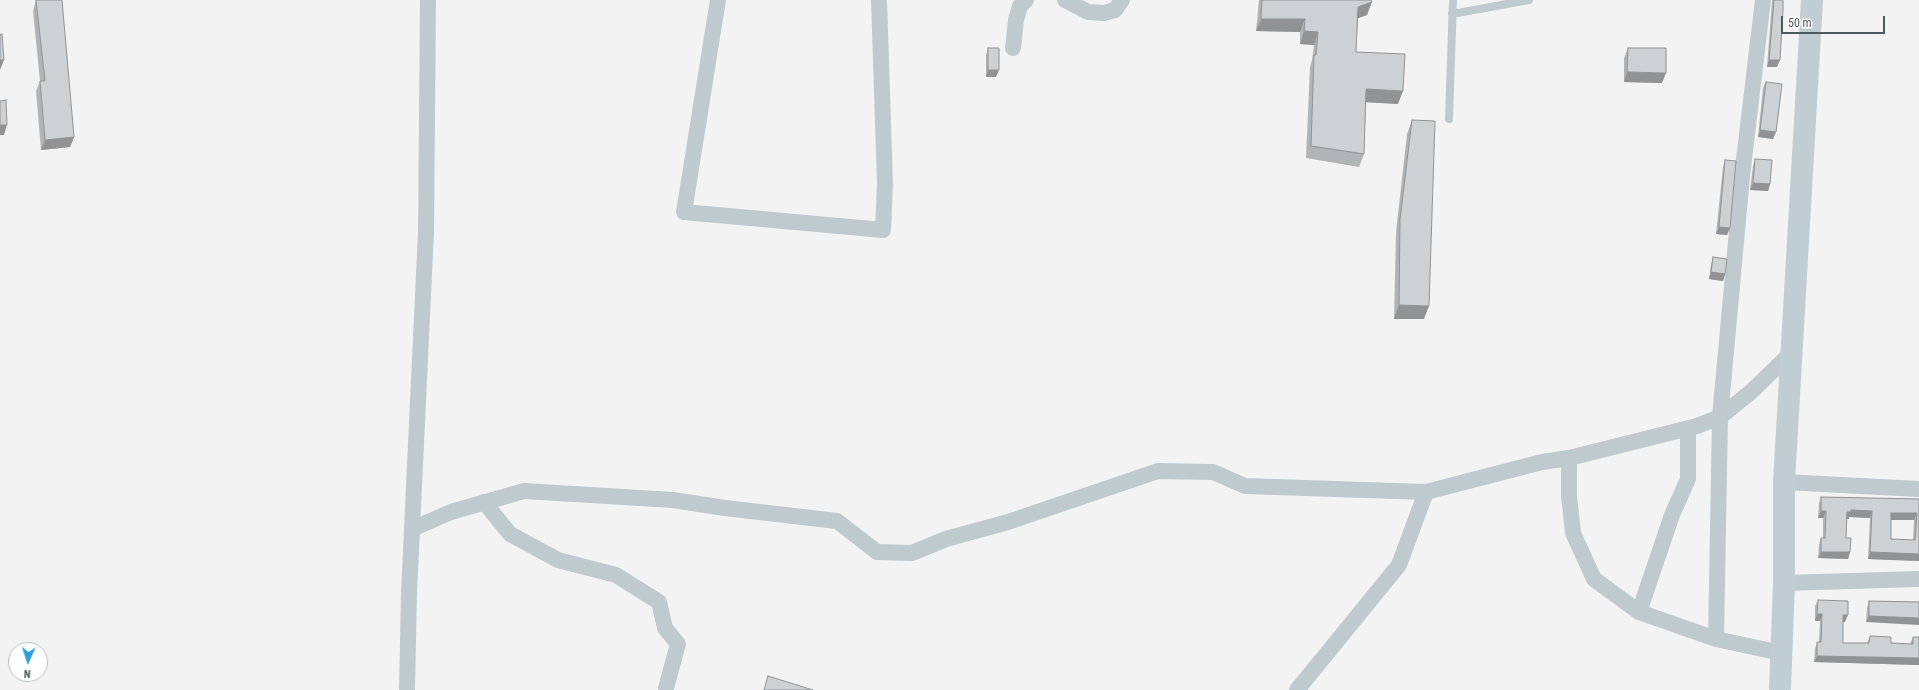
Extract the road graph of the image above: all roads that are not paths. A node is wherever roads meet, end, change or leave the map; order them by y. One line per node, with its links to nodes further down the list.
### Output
1 (428, 0): 22 (street)
2 (718, 0): 3 (street)
3 (879, 0)
4 (1026, 0): 12 (street)
5 (1065, 0): 6 (street)
6 (1122, 0)
7 (1453, 0): 11 (lane)
8 (1529, 0): 11 (lane)
9 (1763, 0): 15 (street)
10 (1812, 0): 14 (street)
11 (1452, 14): 13 (lane)
12 (1013, 48)
13 (1449, 119)
14 (1791, 353): 15 (street); 18 (street)
15 (1720, 417): 16 (street); 26 (street)
16 (1688, 429): 17 (street); 25 (street)
17 (1569, 458): 20 (street); 25 (street)
18 (1784, 482): 19 (street); 24 (street)
19 (1919, 489)
20 (1426, 492): 21 (street); 30 (street)
21 (484, 502): 22 (street); 28 (street)
22 (412, 529): 29 (street)
23 (1919, 578): 24 (street)
24 (1784, 583): 27 (street)
25 (1639, 612): 26 (street)
26 (1716, 639): 27 (street)
27 (1781, 653): 31 (street)
28 (666, 688)
29 (407, 690)
30 (1297, 690)
31 (1780, 690): 32 (street)
32 (1790, 690)

